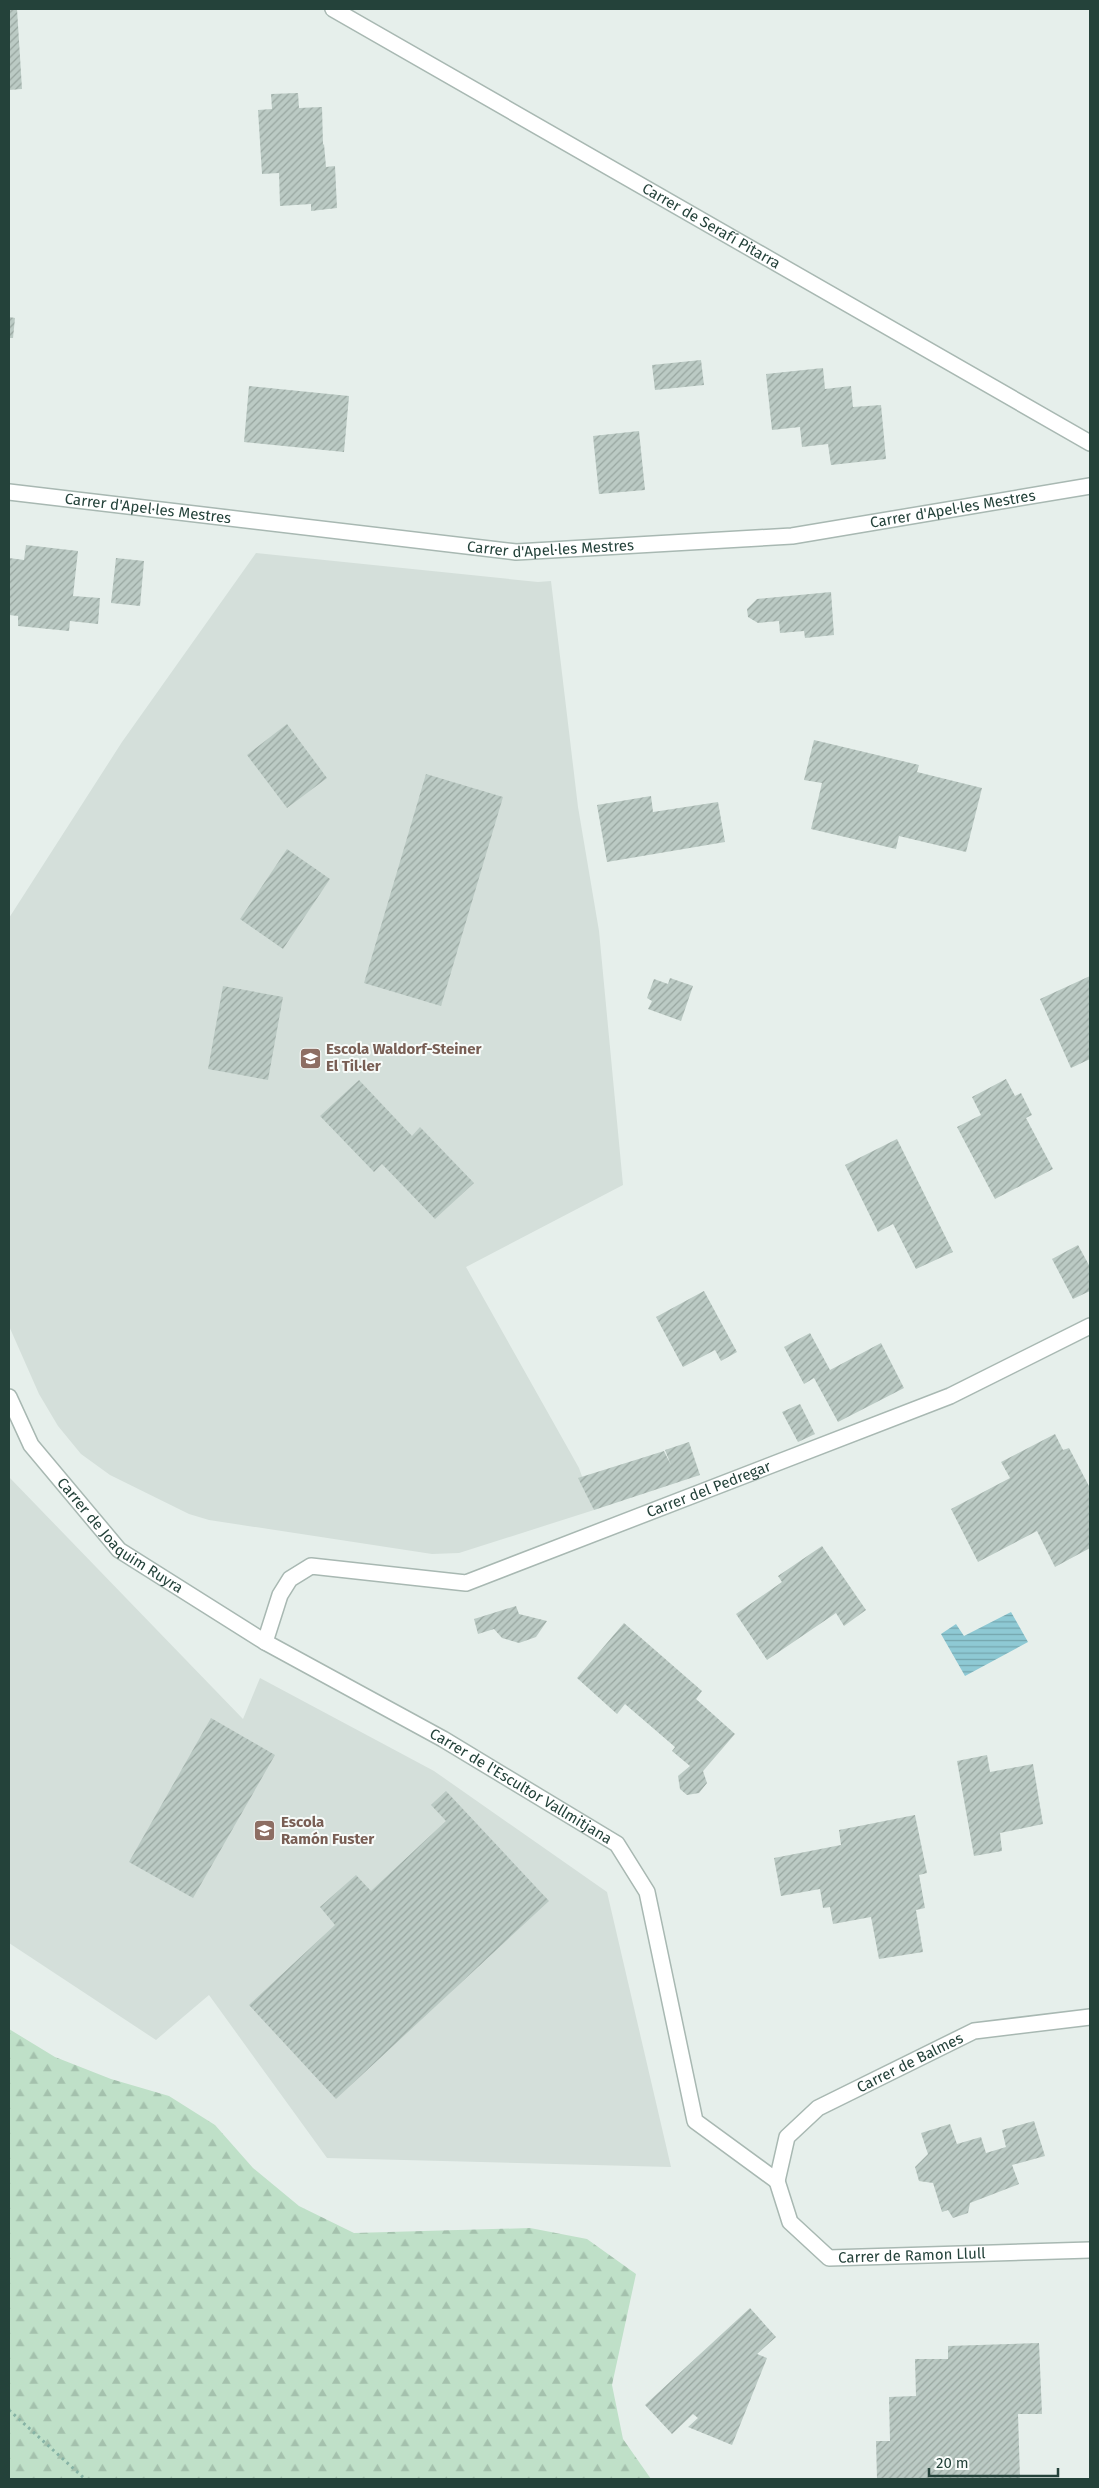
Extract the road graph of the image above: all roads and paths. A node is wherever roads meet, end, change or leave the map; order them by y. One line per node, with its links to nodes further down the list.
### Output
1 (333, 9): 2 (street, Carrer de Serafí Pitarra)
2 (1090, 443)
3 (1090, 486): 4 (street, Carrer d'Apel·les Mestres)
4 (9, 492)
5 (1090, 1326): 7 (street, Carrer del Pedregar)
6 (9, 1397): 7 (street, Carrer de Joaquim Ruyra)
7 (265, 1642): 9 (street, Carrer de l'Escultor Vallmitjana)
8 (1090, 2017): 9 (street, Carrer de Balmes)
9 (776, 2180): 10 (street, Carrer de Ramon Llull)
10 (1090, 2250)
11 (9, 2410): 12 (path)
12 (85, 2479)

